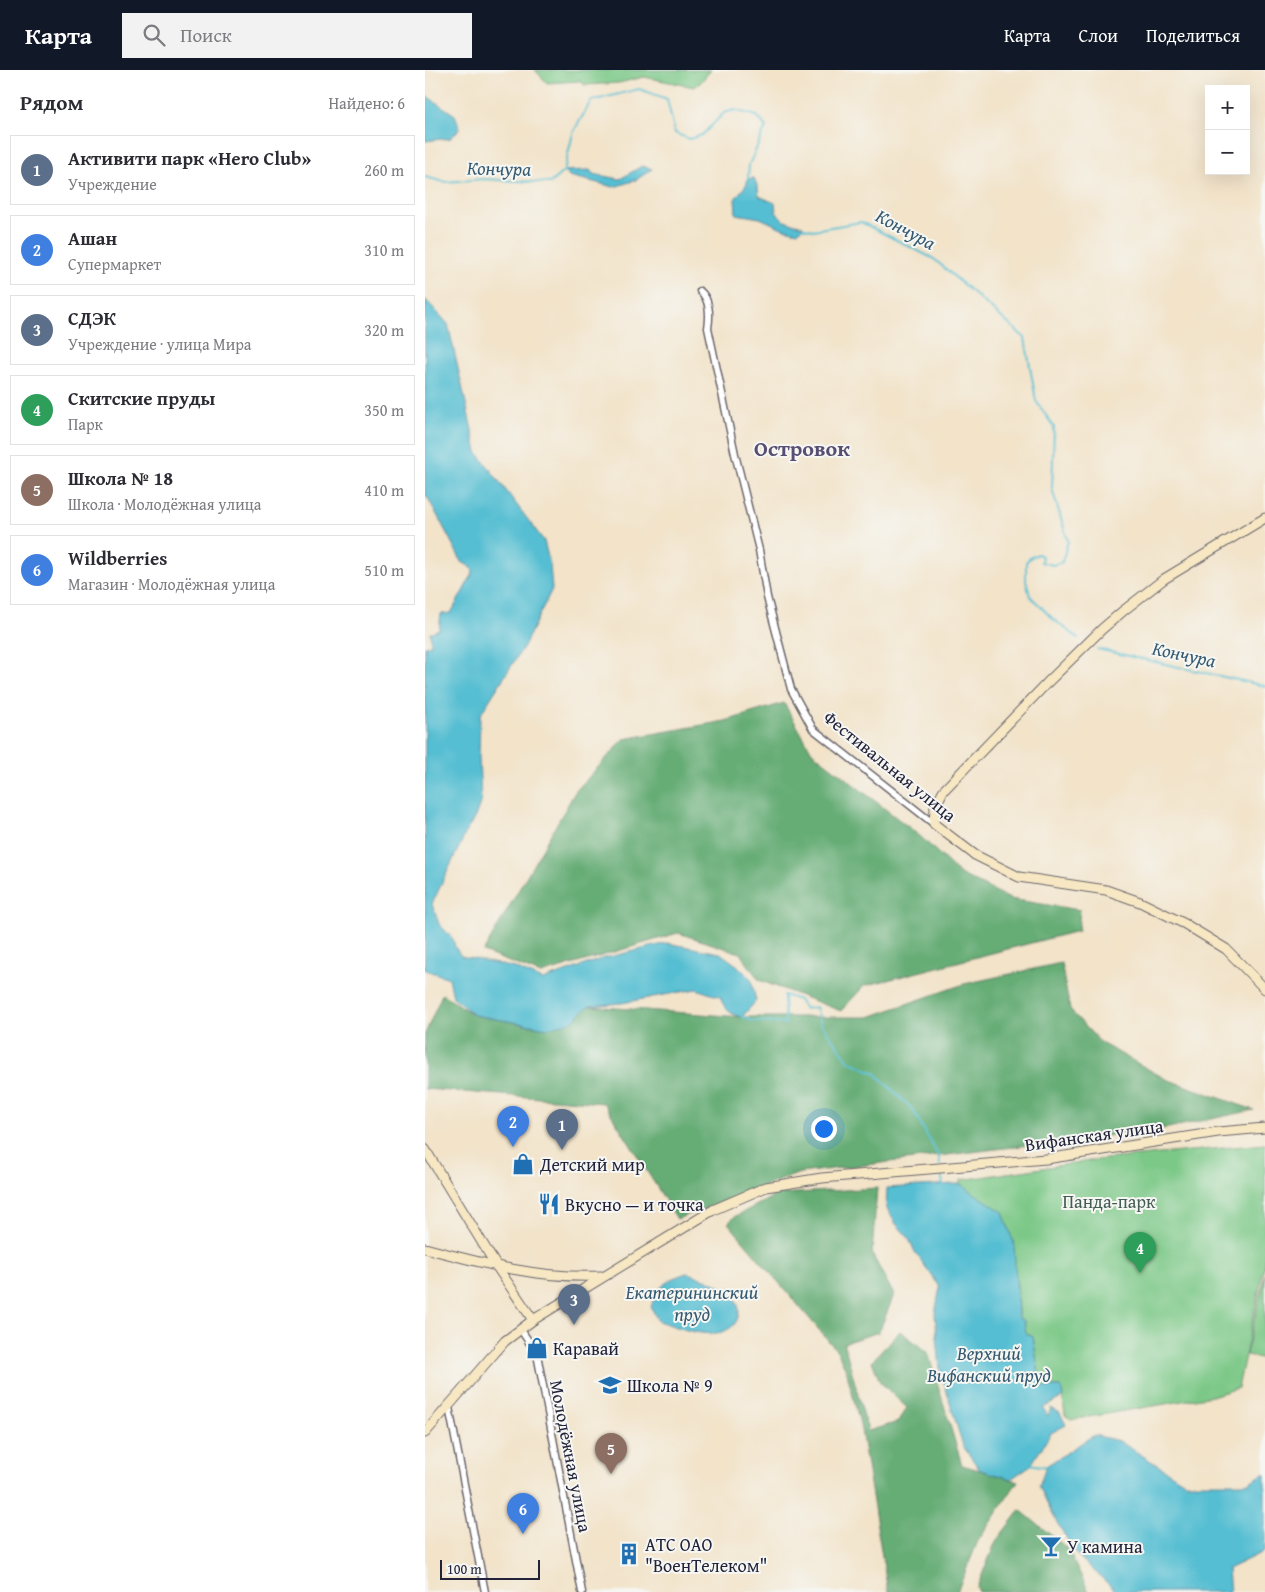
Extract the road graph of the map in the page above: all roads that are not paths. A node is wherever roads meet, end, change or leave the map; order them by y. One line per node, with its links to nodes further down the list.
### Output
1 (700, 291): 3 (street, Фестивальная улица)
2 (1265, 518): 3 (main road)
3 (935, 824): 4 (main road, Фестивальная улица)
4 (1265, 989)
5 (1265, 1128): 9 (main road, Вифанская улица)
6 (425, 1149): 8 (main road)
7 (425, 1248): 8 (main road)
8 (497, 1267): 9 (main road); 10 (main road)
9 (604, 1276): 10 (main road, Вифанская улица)
10 (533, 1320): 11 (main road, Вифанская улица)
11 (521, 1330): 12 (main road, Вифанская улица); 15 (street, Молодёжная улица)
12 (449, 1406): 13 (main road, Вифанская улица); 14 (street)
13 (425, 1433)
14 (485, 1592)
15 (582, 1592)

